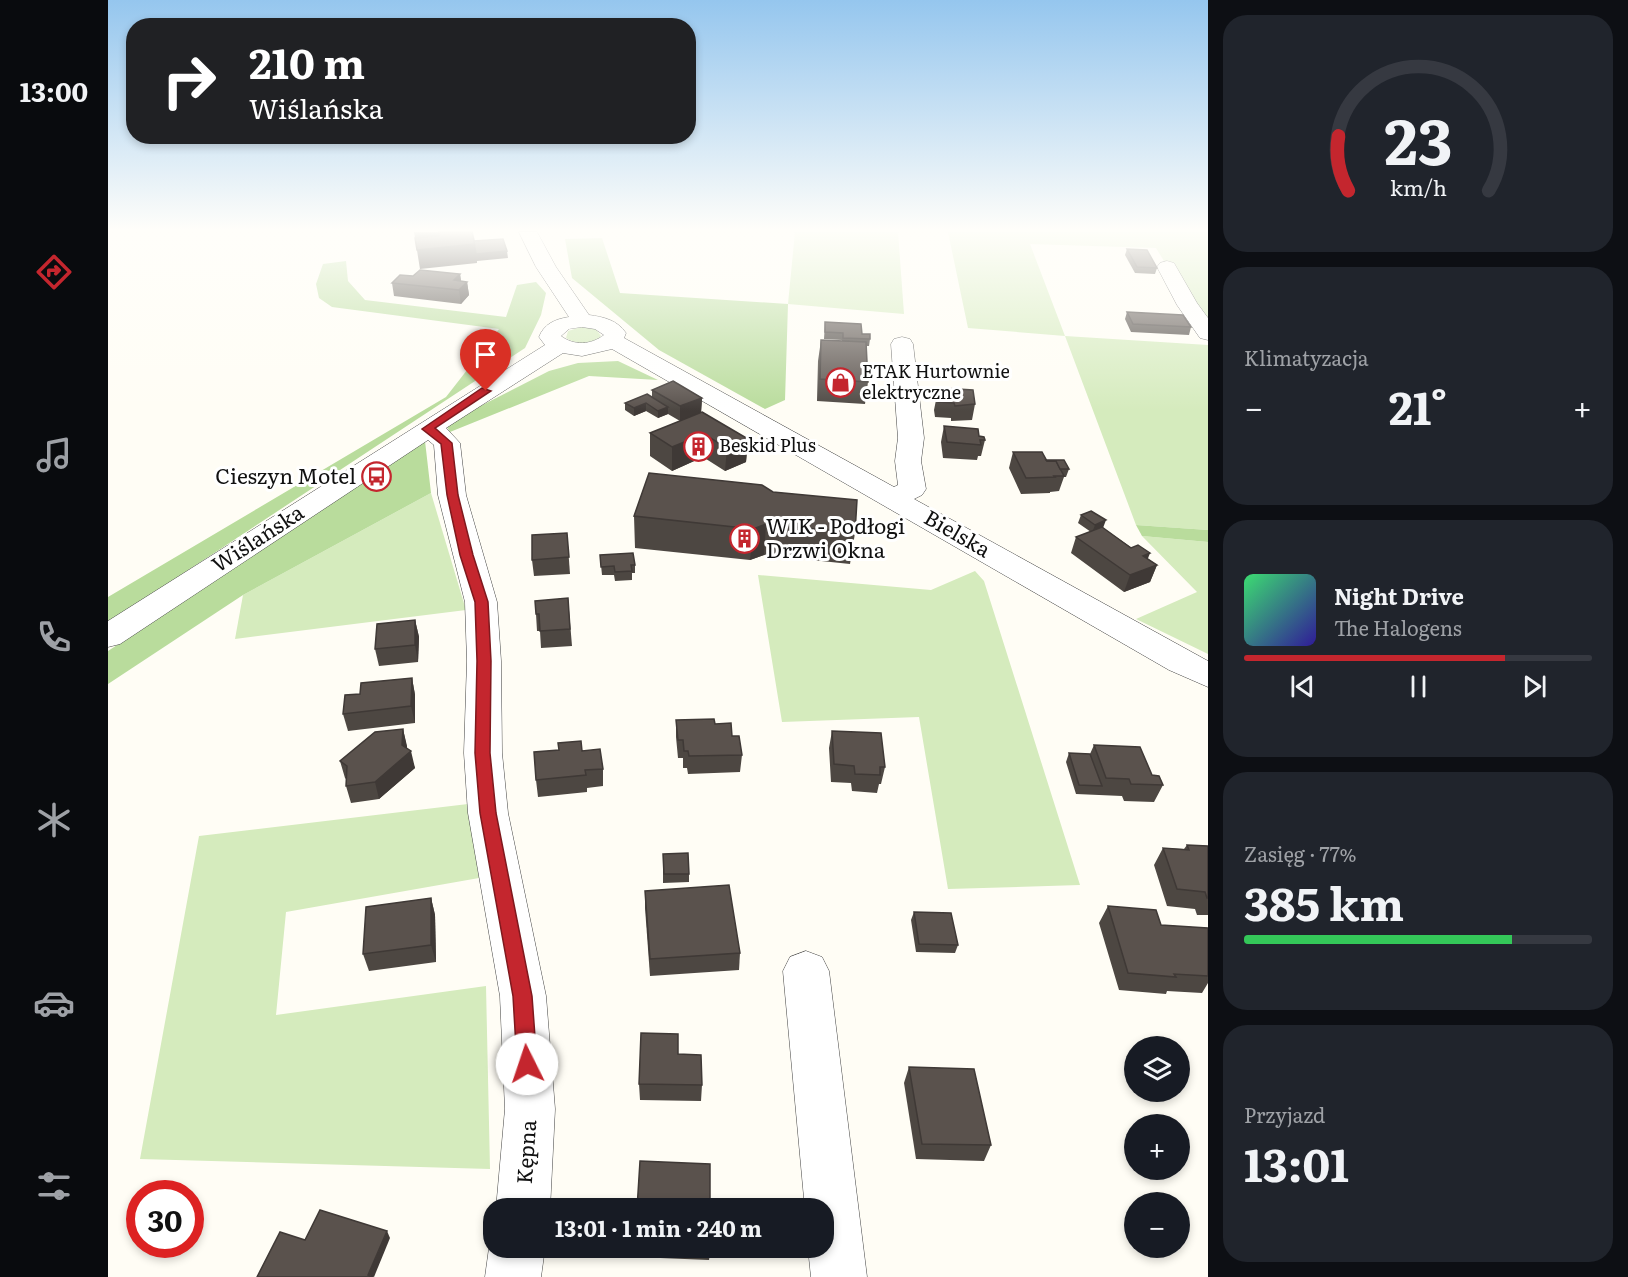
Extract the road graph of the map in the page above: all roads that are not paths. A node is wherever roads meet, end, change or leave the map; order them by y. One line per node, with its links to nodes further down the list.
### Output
1 (563, 292): 3 (street)
2 (1180, 292): 4 (street)
3 (582, 321): 5 (street); 7 (street)
4 (1208, 333)
5 (611, 341): 7 (street); 9 (street, Bielska)
6 (902, 344): 9 (street)
7 (559, 346): 8 (street, Wiślańska)
8 (427, 429): 10 (street, Wiślańska); 13 (street, Kępna)
9 (894, 498): 11 (street, Bielska)
10 (108, 636)
11 (1208, 675)
12 (806, 971): 16 (street)
13 (524, 1198)
14 (516, 1258): 15 (street)
15 (513, 1277)
16 (839, 1277)

